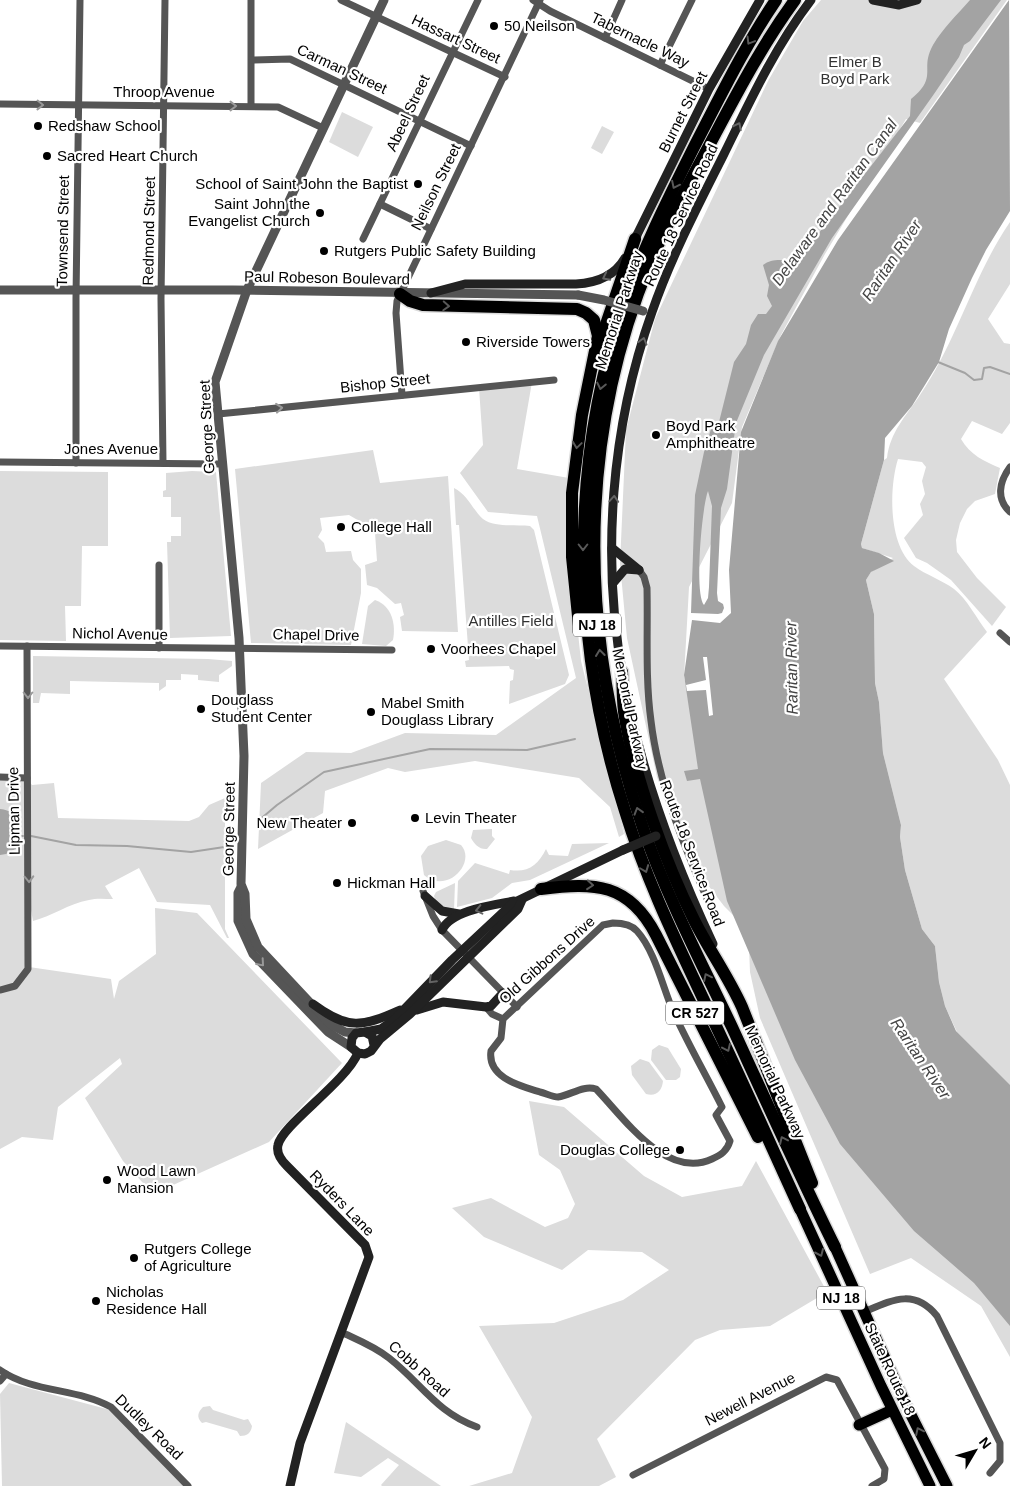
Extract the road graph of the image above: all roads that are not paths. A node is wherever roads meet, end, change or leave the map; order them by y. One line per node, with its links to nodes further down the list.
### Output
1 (80, 0): 25 (street, Townsend Street)
2 (166, 0): 26 (street, Redmond Street)
3 (251, 0): 19 (street)
4 (341, 0): 16 (street, Hassart Street)
5 (384, 0): 16 (street, George Street)
6 (478, 0): 18 (street, Abeel Street)
7 (622, 0): 17 (street)
8 (692, 0): 20 (street)
9 (760, 0): 23 (main road, Burnet Street)
10 (776, 0): 64 (highway, Memorial Parkway / NJ 18, one-way to 64)
11 (795, 0): 88 (highway, Memorial Parkway / NJ 18, one-way to 11)
12 (811, 0): 41 (main road, Route 18 Service Road, one-way to 12)
13 (873, 0): 14 (main road)
14 (917, 0)
15 (537, 1): 17 (street, Tabernacle Way); 21 (street, Neilson Street)
16 (376, 17): 18 (street, Hassart Street); 22 (street, George Street)
17 (605, 38): 20 (street, Tabernacle Way)
18 (452, 52): 21 (street, Hassart Street); 28 (street, Abeel Street)
19 (252, 60): 22 (street, Carman Street); 27 (street)
20 (660, 65): 23 (street, Tabernacle Way)
21 (505, 76): 30 (street, Neilson Street)
22 (344, 85): 28 (street, Carman Street); 29 (street, George Street)
23 (710, 89): 34 (main road, Burnet Street)
24 (0, 104): 25 (street, Throop Avenue, one-way to 25)
25 (80, 105): 26 (street, Throop Avenue); 36 (street, Townsend Street)
26 (164, 106): 27 (street, Throop Avenue, one-way to 27); 37 (street, Redmond Street)
27 (251, 106): 29 (street, Throop Avenue)
28 (420, 121): 30 (street, Carman Street); 31 (street, Abeel Street)
29 (322, 128): 38 (street, George Street)
30 (471, 146): 32 (street, Neilson Street)
31 (380, 204): 32 (street); 33 (street, Abeel Street)
32 (431, 229): 40 (street, Neilson Street)
33 (363, 239)
34 (635, 239): 39 (main road, Burnet Street, one-way to 39); 42 (highway)
35 (0, 290): 36 (street, Paul Robeson Boulevard)
36 (76, 290): 37 (street, Paul Robeson Boulevard); 47 (street, Townsend Street)
37 (162, 290): 38 (street, Paul Robeson Boulevard); 48 (street, Redmond Street)
38 (247, 290): 40 (street, Paul Robeson Boulevard); 45 (street, George Street)
39 (431, 293): 40 (street, Paul Robeson Boulevard); 41 (street, Paul Robeson Boulevard, bridge)
40 (400, 294): 42 (highway, one-way to 42); 44 (street, Neilson Street)
41 (647, 312): 52 (main road, Route 18 Service Road, one-way to 41)
42 (593, 363): 64 (highway, one-way to 64)
43 (554, 380): 44 (street, Bishop Street)
44 (402, 394): 45 (street, Bishop Street, one-way to 44)
45 (218, 414): 49 (street, George Street)
46 (0, 462): 47 (street, Jones Avenue)
47 (76, 463): 48 (street, Jones Avenue)
48 (163, 463): 49 (street, Jones Avenue)
49 (222, 464): 61 (street, George Street)
50 (1010, 467): 51 (street)
51 (1010, 512)
52 (612, 548): 54 (main road); 55 (main road, Route 18 Service Road)
53 (159, 565): 60 (street)
54 (639, 570): 55 (main road); 73 (street)
55 (613, 583): 63 (main road, Route 18 Service Road)
56 (1000, 634): 57 (street)
57 (1010, 642)
58 (0, 646): 59 (street, Nichol Avenue)
59 (27, 646): 60 (street, Nichol Avenue); 66 (street, Lipman Drive, one-way to 66)
60 (158, 648): 61 (street, Nichol Avenue)
61 (239, 649): 62 (street, Chapel Drive); 68 (street, George Street)
62 (392, 650)
63 (622, 672): 67 (highway); 76 (main road, Route 18 Service Road)
64 (608, 756): 87 (highway, Memorial Parkway / NJ 18, one-way to 87)
65 (0, 777): 66 (street)
66 (26, 778): 77 (street, Lipman Drive, one-way to 77)
67 (658, 835): 69 (main road, bridge); 76 (highway, CR 527)
68 (242, 887): 79 (street, George Street); 86 (street, George Street, one-way to 86)
69 (542, 889): 71 (main road); 87 (highway, CR 527, one-way to 87)
70 (424, 893): 72 (main road); 74 (street)
71 (522, 900): 72 (main road, one-way to 72); 75 (main road)
72 (460, 914): 74 (main road)
73 (716, 919)
74 (442, 930): 75 (street)
75 (464, 955): 78 (street); 82 (main road)
76 (729, 978): 88 (highway, CR 527)
77 (0, 990)
78 (503, 993): 80 (main road); 81 (street)
79 (313, 1004): 82 (main road); 84 (street, George Street)
80 (486, 1007): 82 (main road); 83 (street)
81 (517, 1007): 83 (street, Old Gibbons Drive); 83 (street, Old Gibbons Drive)
82 (406, 1011): 84 (main road); 85 (main road)
83 (503, 1019)
84 (361, 1032): 85 (main road); 86 (main road)
85 (374, 1045): 86 (main road)
86 (355, 1050): 90 (main road, Ryders Lane)
87 (800, 1209): 93 (highway, State Route 18 / NJ 18, one-way to 93)
88 (835, 1247): 89 (highway, State Route 18 / NJ 18)
89 (864, 1312): 96 (street); 102 (highway, State Route 18 / NJ 18, one-way to 89)
90 (341, 1332): 95 (street, Cobb Road); 99 (main road, Ryders Lane)
91 (3, 1372): 92 (street); 98 (street, Dudley Road)
92 (0, 1382)
93 (892, 1410): 94 (highway); 101 (highway, State Route 18 / NJ 18)
94 (859, 1424): 97 (street, Newell Avenue); 100 (street, Newell Avenue)
95 (477, 1427)
96 (990, 1473)
97 (633, 1475)
98 (188, 1486)
99 (290, 1486)
100 (872, 1486)
101 (930, 1486)
102 (946, 1486)

